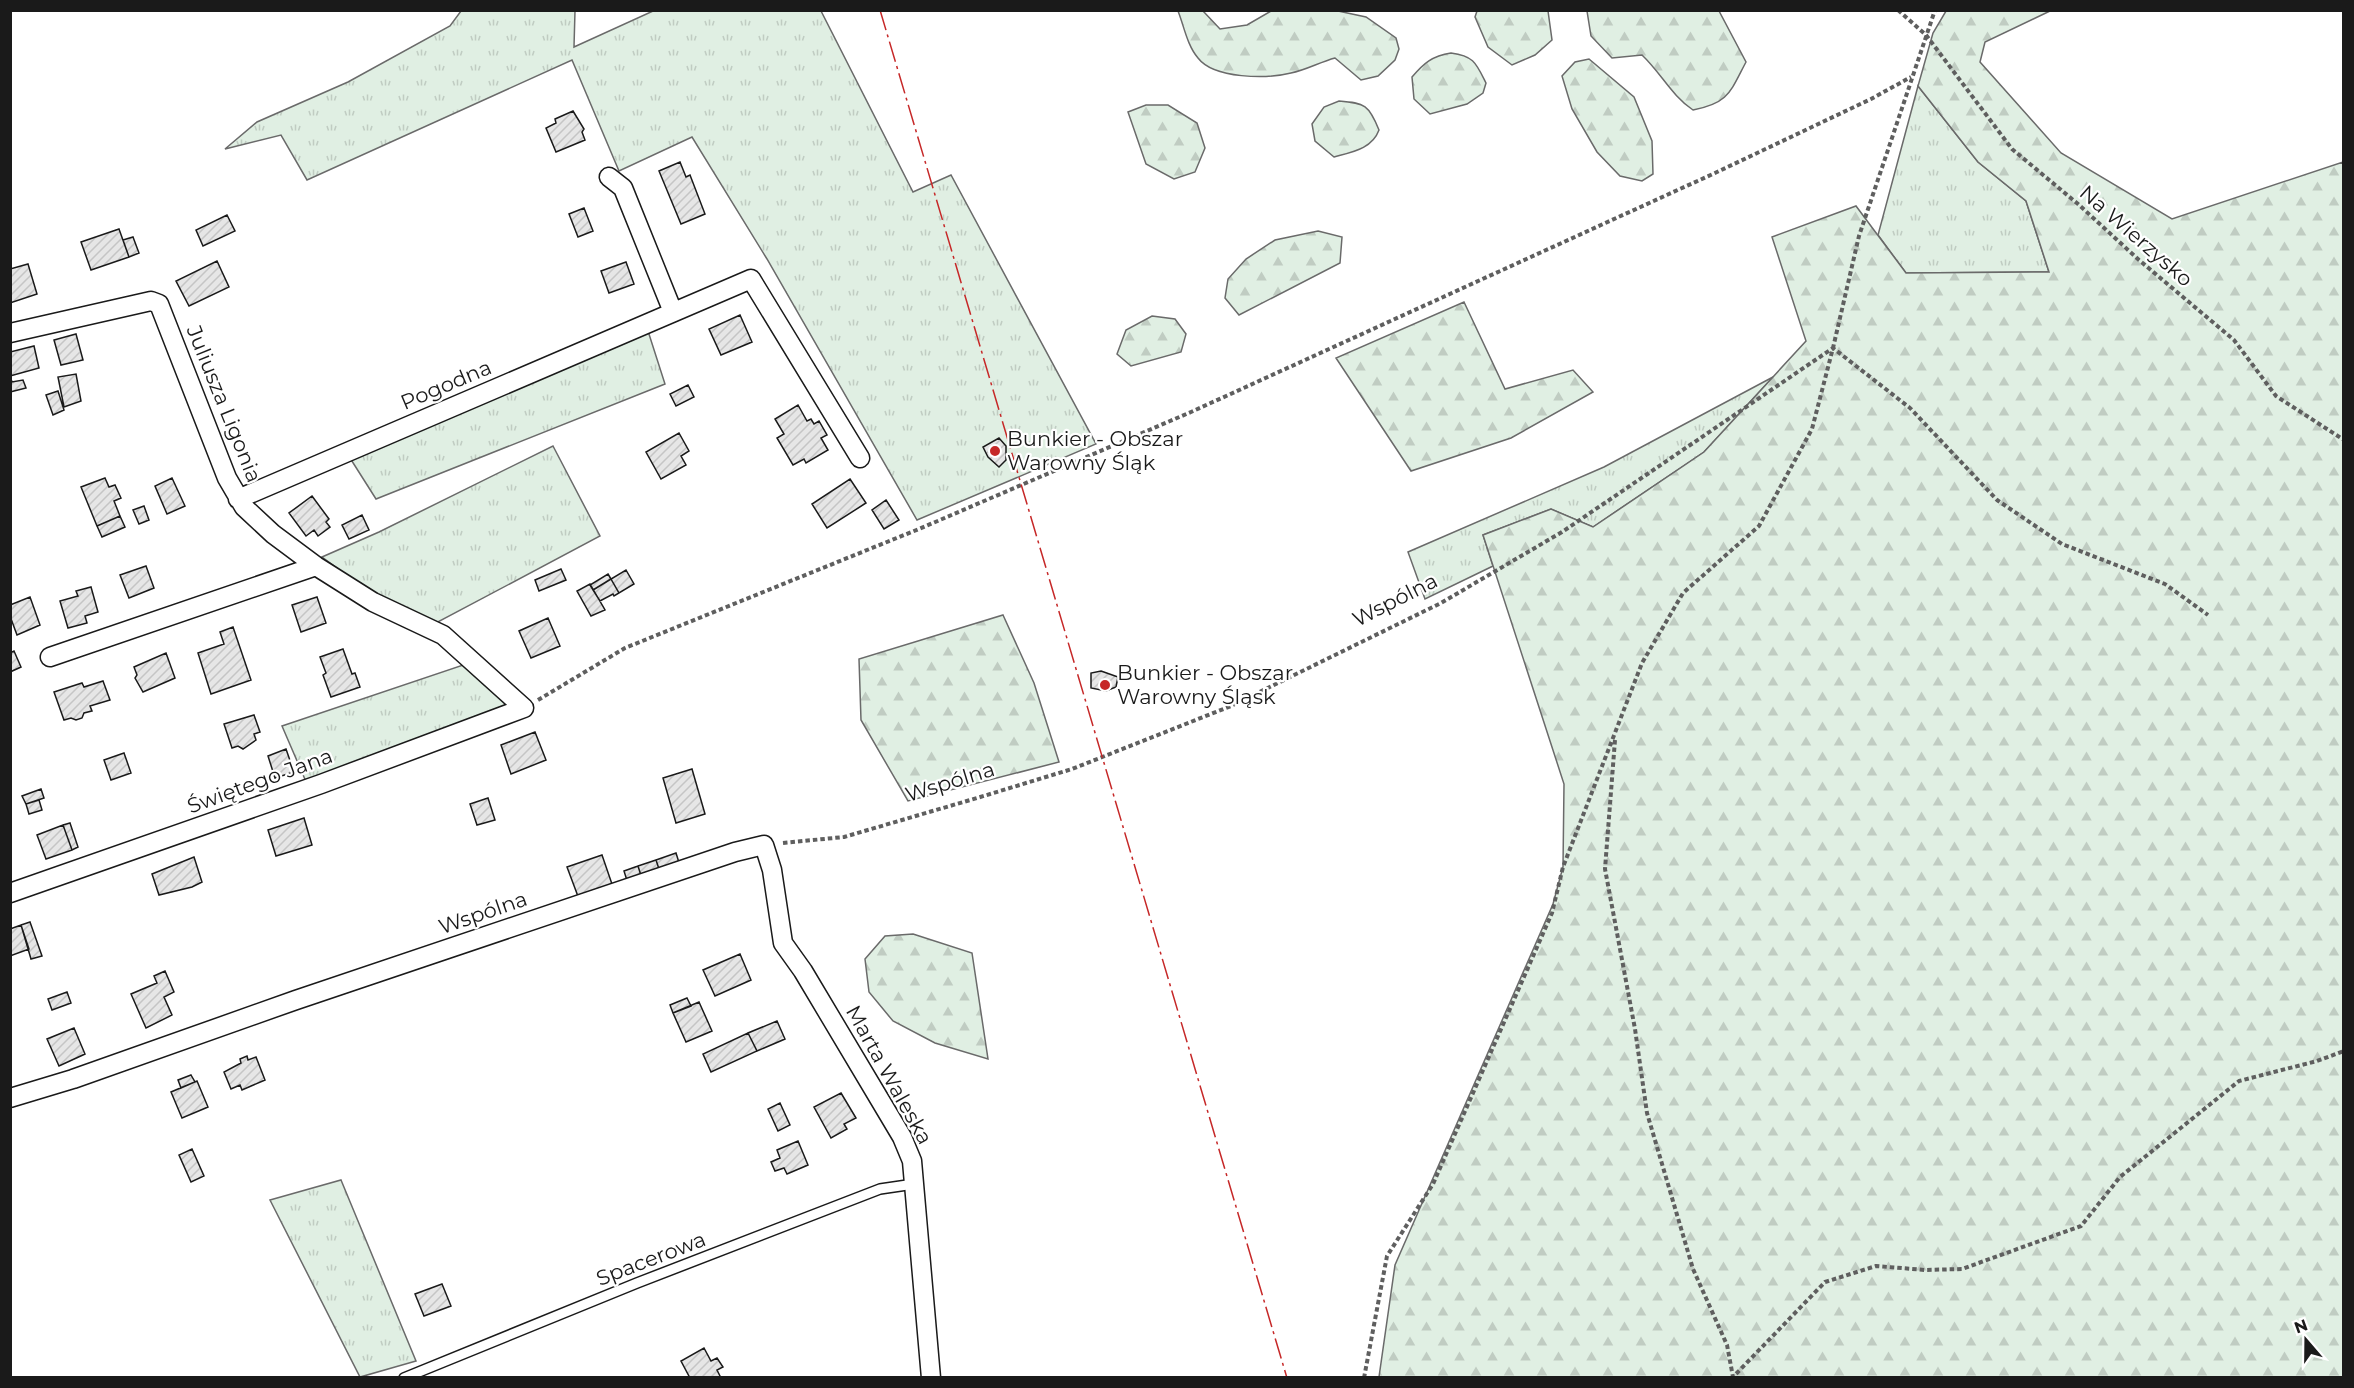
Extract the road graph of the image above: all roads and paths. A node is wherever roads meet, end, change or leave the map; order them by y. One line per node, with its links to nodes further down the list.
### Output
1 (1898, 10): 4 (path, Na Wierzysko)
2 (1942, 10): 3 (path)
3 (1934, 12): 4 (path)
4 (1926, 34): 5 (path); 10 (path, Na Wierzysko)
5 (1911, 77): 9 (path); 16 (path)
6 (609, 177): 7 (street)
7 (672, 312): 11 (street, Pogodna); 12 (street, Pogodna)
8 (10, 333): 12 (street, Juliusza Ligonia)
9 (1833, 348): 14 (path); 17 (path); 18 (path, Wspólna)
10 (2343, 440)
11 (860, 458)
12 (238, 499): 13 (street, Juliusza Ligonia)
13 (316, 566): 15 (street); 16 (street, Juliusza Ligonia)
14 (2208, 615)
15 (50, 657)
16 (524, 708): 19 (street, Świętego Jana)
17 (1616, 735): 25 (path); 26 (path)
18 (764, 845): 21 (street, Wspólna); 22 (street, Marta Waleska)
19 (10, 893)
20 (2343, 1051): 26 (path)
21 (10, 1098)
22 (914, 1184): 23 (lane, Spacerowa); 24 (street, Marta Waleska)
23 (404, 1377)
24 (931, 1377)
25 (1364, 1377)
26 (1733, 1377)

